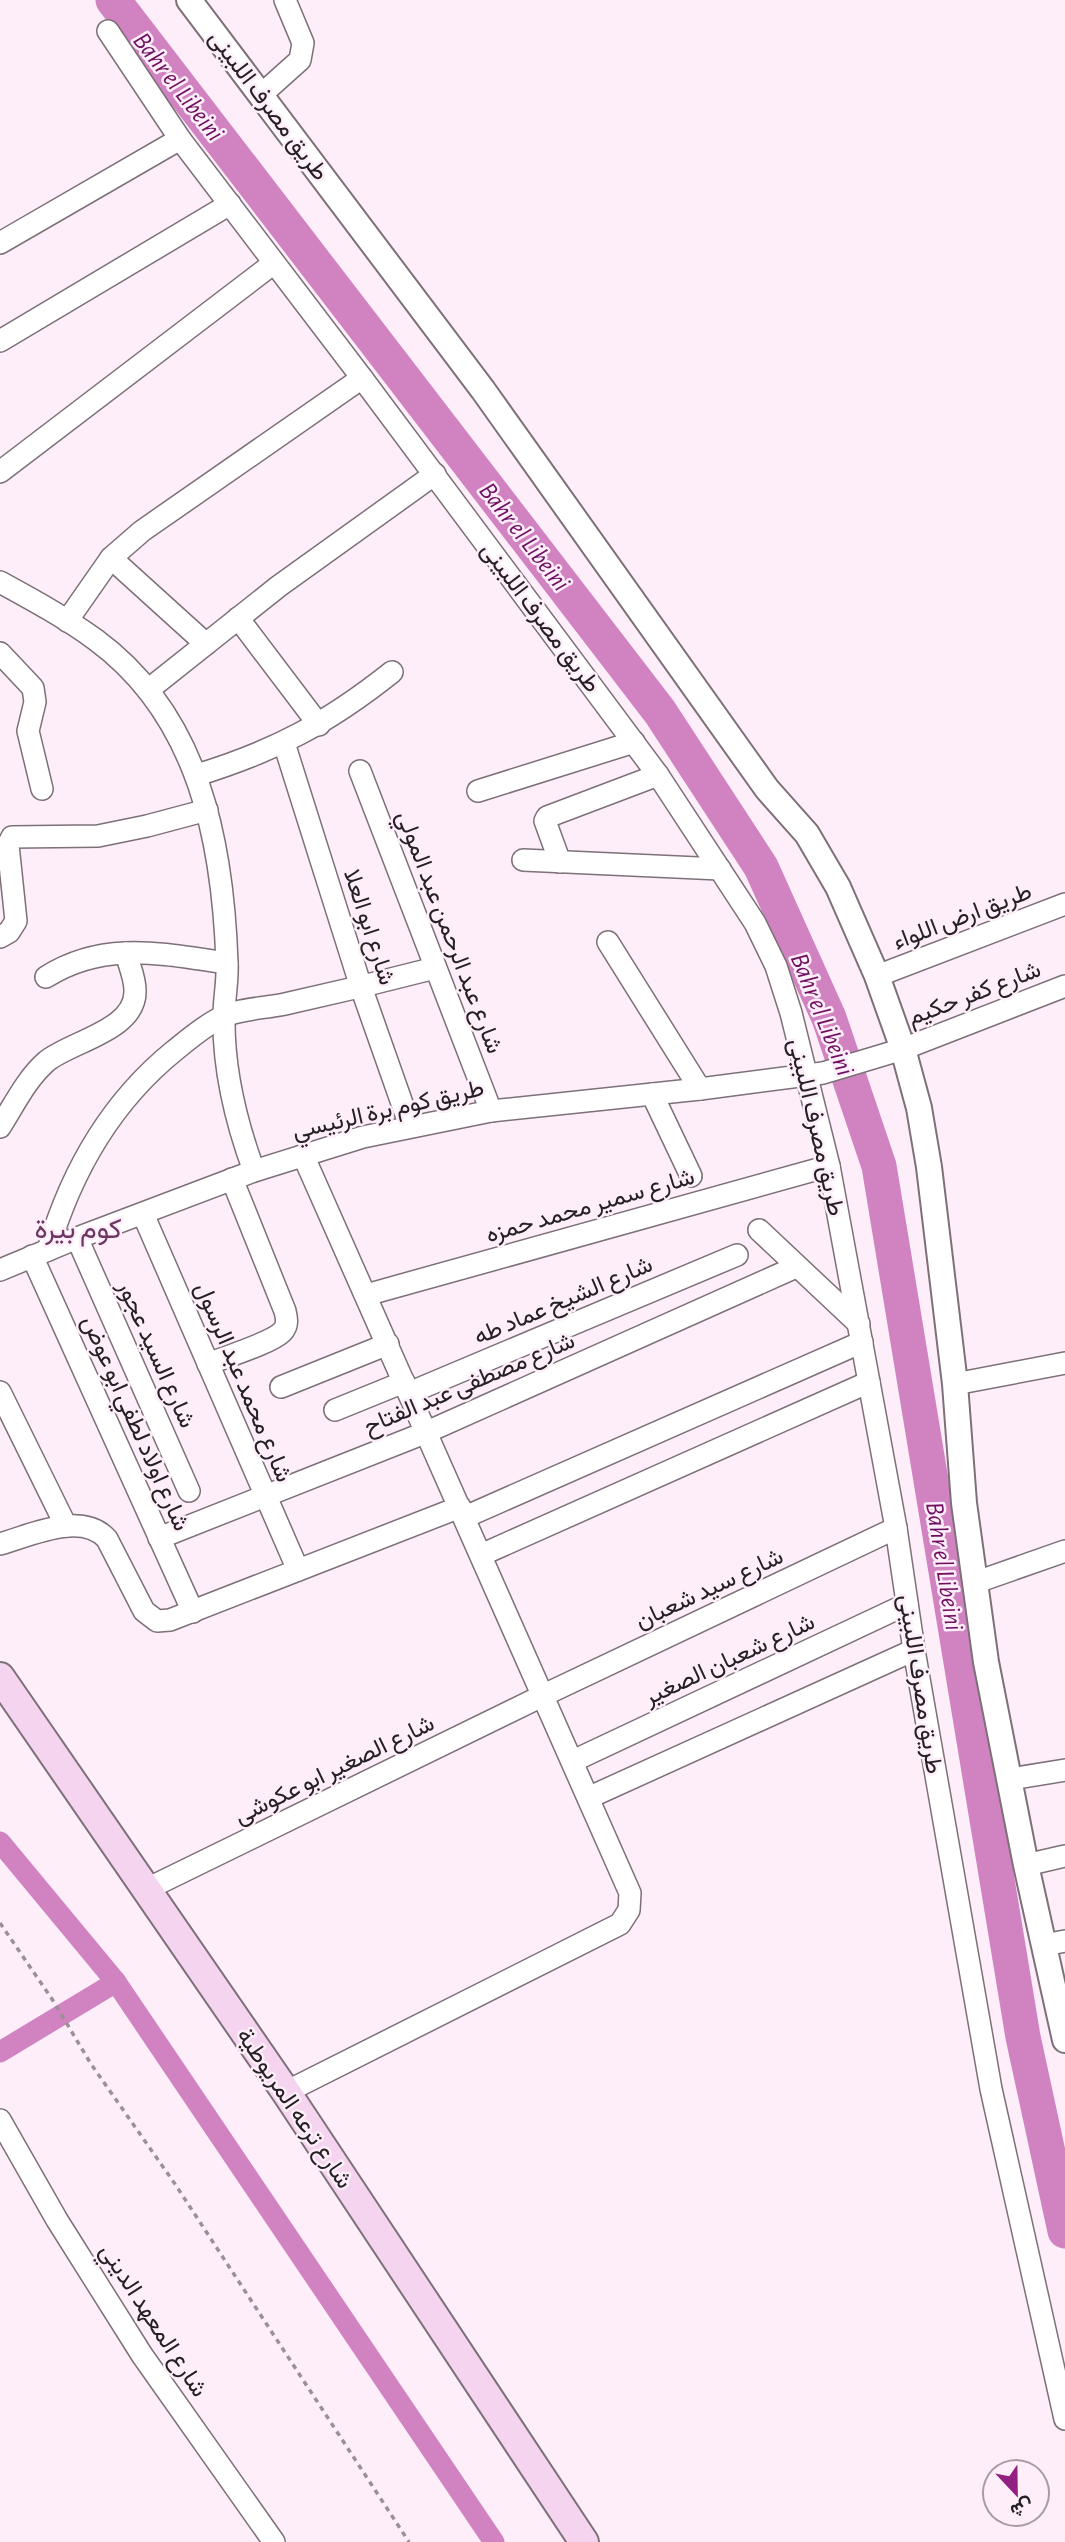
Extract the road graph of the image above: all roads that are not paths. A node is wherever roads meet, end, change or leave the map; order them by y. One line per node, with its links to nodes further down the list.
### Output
1 (189, 0): 4 (street, طريق مصرف اللبينى)
2 (285, 0): 4 (street)
3 (108, 31): 5 (street, طريق مصرف اللبينى)
4 (262, 94): 39 (street, طريق مصرف اللبينى)
5 (180, 139): 6 (street, طريق مصرف اللبينى); 7 (street)
6 (230, 204): 8 (street, طريق مصرف اللبينى); 9 (street)
7 (0, 243)
8 (274, 263): 10 (street, طريق مصرف اللبينى); 11 (street)
9 (0, 341)
10 (362, 378): 12 (street, طريق مصرف اللبينى); 13 (street)
11 (0, 472)
12 (435, 474): 15 (street); 22 (street, طريق مصرف اللبينى)
13 (111, 558): 16 (street); 17 (street)
14 (0, 582): 16 (street)
15 (238, 618): 17 (street); 21 (street)
16 (67, 621): 20 (street)
17 (206, 644): 20 (street)
18 (0, 653): 27 (street)
19 (392, 672): 21 (street)
20 (148, 690): 25 (street)
21 (319, 725): 23 (street)
22 (634, 742): 26 (street, طريق مصرف اللبينى); 28 (street)
23 (284, 743): 25 (street); 42 (street, شارع ابو العلا)
24 (360, 771): 38 (street, شارع عبد الرحمن عبد المولي)
25 (197, 775): 29 (street)
26 (658, 775): 31 (street); 32 (street, طريق مصرف اللبينى)
27 (42, 789)
28 (478, 791)
29 (207, 810): 34 (street); 37 (street)
30 (523, 860): 31 (street)
31 (560, 862): 32 (street)
32 (720, 869): 45 (street, طريق مصرف اللبينى)
33 (1065, 904): 39 (street, طريق ارض اللواء)
34 (0, 937)
35 (608, 942): 46 (street)
36 (126, 953): 37 (street); 40 (street); 50 (street)
37 (227, 963): 43 (street)
38 (435, 968): 42 (street); 48 (street, شارع عبد الرحمن عبد المولي)
39 (877, 976): 44 (street, طريق مصرف اللبينى)
40 (46, 977)
41 (1065, 986): 44 (street, شارع كفر حكيم)
42 (361, 987): 43 (street); 49 (street, شارع ابو العلا)
43 (224, 1015): 53 (street); 59 (street)
44 (903, 1049): 45 (street, شارع كفر حكيم); 69 (street, طريق مصرف اللبينى)
45 (807, 1076): 46 (street, طريق كوم برة الرئيسي); 52 (street, طريق مصرف اللبينى)
46 (700, 1089): 47 (street, طريق كوم برة الرئيسي)
47 (652, 1094): 48 (street, طريق كوم برة الرئيسي); 54 (street)
48 (491, 1111): 49 (street, طريق كوم برة الرئيسي)
49 (411, 1126): 51 (street, طريق كوم برة الرئيسي)
50 (0, 1127)
51 (303, 1155): 53 (street, طريق كوم برة الرئيسي); 63 (street)
52 (829, 1166): 63 (street, شارع سمير محمد حمزه); 64 (street, طريق مصرف اللبينى)
53 (254, 1171): 55 (street, طريق كوم برة الرئيسي)
54 (691, 1176)
55 (232, 1179): 56 (street, طريق كوم برة الرئيسي); 67 (street)
56 (143, 1213): 58 (street, طريق كوم برة الرئيسي); 67 (street, شارع محمد عبد الرسول)
57 (760, 1230): 61 (street)
58 (77, 1238): 59 (street, طريق كوم برة الرئيسي); 75 (street, شارع السيد عجور)
59 (40, 1253): 62 (street, طريق كوم برة الرئيسي); 80 (street, شارع اولاد لطفي ابو عوض)
60 (737, 1255): 71 (street, شارع الشيخ عماد طه)
61 (796, 1267): 64 (street); 74 (street, شارع مصطفى عبد الفتاح)
62 (0, 1270)
63 (366, 1296): 65 (street)
64 (860, 1333): 68 (street, طريق مصرف اللبينى); 77 (street)
65 (388, 1344): 70 (street); 71 (street)
66 (1065, 1363): 69 (street)
67 (208, 1364): 76 (street, شارع محمد عبد الرسول)
68 (869, 1382): 79 (street, طريق مصرف اللبينى); 83 (street)
69 (955, 1384): 85 (street, طريق مصرف اللبينى)
70 (281, 1387)
71 (407, 1387): 73 (street, شارع الشيخ عماد طه); 74 (street)
72 (0, 1392): 78 (street)
73 (335, 1410)
74 (427, 1432): 76 (street, شارع مصطفى عبد الفتاح); 77 (street)
75 (189, 1491)
76 (265, 1496): 80 (street, شارع مصطفى عبد الفتاح); 84 (street, شارع محمد عبد الرسول)
77 (462, 1512): 83 (street); 84 (street)
78 (66, 1526): 81 (street); 87 (street)
79 (897, 1528): 86 (street, طريق مصرف اللبينى); 90 (street, شارع سيد شعبان)
80 (159, 1538): 87 (street, شارع اولاد لطفي ابو عوض)
81 (0, 1544)
82 (1065, 1551): 85 (street)
83 (481, 1555): 90 (street)
84 (298, 1570): 87 (street)
85 (974, 1583): 93 (street, طريق مصرف اللبينى)
86 (907, 1605): 88 (street, طريق مصرف اللبينى); 91 (street, شارع شعبان الصغير)
87 (193, 1612)
88 (914, 1650): 94 (street); 102 (street, طريق مصرف اللبينى)
89 (0, 1677): 97 (main road, شارع ترعه المريوطية)
90 (544, 1695): 91 (street); 97 (street, شارع الصغير ابو عكوشى)
91 (573, 1761): 94 (street)
92 (1065, 1770): 93 (street)
93 (1010, 1779): 96 (street, طريق مصرف اللبينى)
94 (590, 1797): 100 (street)
95 (1065, 1856): 96 (street)
96 (1026, 1865): 98 (street, طريق مصرف اللبينى)
97 (147, 1889): 100 (main road, شارع ترعه المريوطية)
98 (1055, 1943): 99 (street, طريق مصرف اللبينى)
99 (1065, 2040)
100 (286, 2092): 104 (main road, شارع ترعه المريوطية)
101 (0, 2120): 103 (street, شارع المعهد الديني)
102 (1065, 2419)
103 (274, 2542)
104 (584, 2542)

